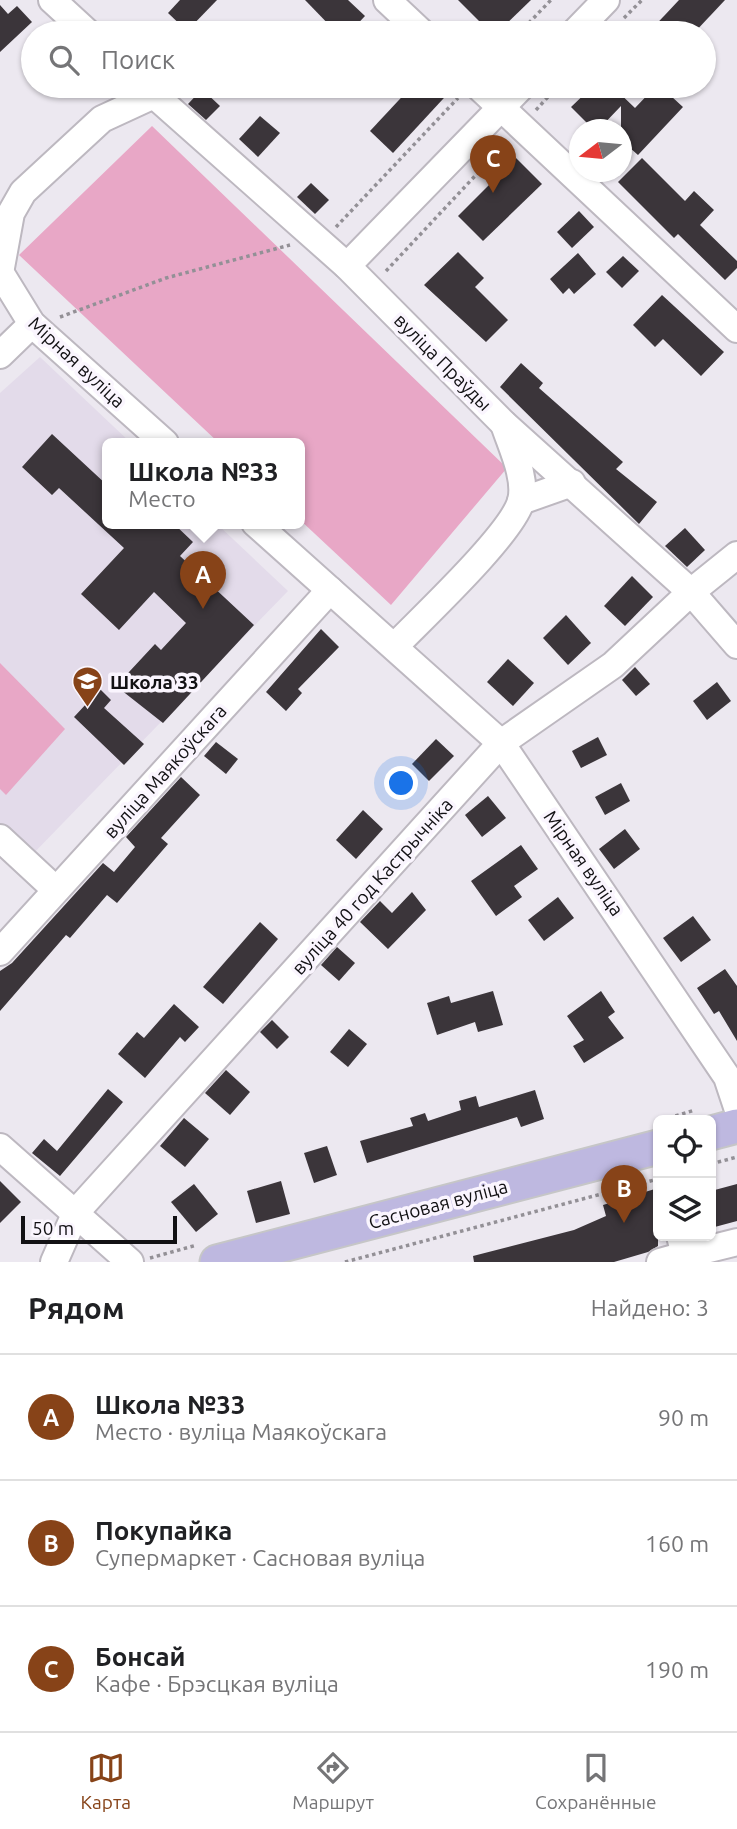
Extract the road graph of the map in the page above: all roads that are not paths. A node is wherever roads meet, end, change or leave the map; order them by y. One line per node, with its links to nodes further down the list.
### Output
1 (52, 0): 4 (street)
2 (387, 0): 5 (street)
3 (605, 7): 6 (street)
4 (75, 21)
5 (409, 21)
6 (588, 21)
7 (136, 98): 13 (street, Мірная вуліца)
8 (158, 98): 12 (street, вуліца Праўды)
9 (482, 98): 11 (street)
10 (511, 98): 11 (street)
11 (501, 108): 12 (street); 15 (street)
12 (347, 265): 17 (street, вуліца Праўды)
13 (0, 273): 14 (street, Мірная вуліца)
14 (42, 322): 16 (street); 18 (street, Мірная вуліца)
15 (737, 329)
16 (0, 355)
17 (504, 424): 19 (street, вуліца Праўды); 20 (street)
18 (160, 438)
19 (572, 483): 20 (street); 24 (street, вуліца Праўды)
20 (521, 501): 26 (street)
21 (262, 529): 23 (street, Мірная вуліца)
22 (737, 555): 24 (street, вуліца 40 год Кастрычніка)
23 (330, 590): 26 (street, Мірная вуліца); 29 (street, вуліца Маякоўскага)
24 (691, 592): 25 (street, вуліца Праўды); 27 (street, вуліца 40 год Кастрычніка)
25 (737, 645)
26 (395, 646): 27 (street, Мірная вуліца)
27 (501, 743): 31 (street, Мірная вуліца); 36 (street, вуліца 40 год Кастрычніка)
28 (0, 838): 29 (street)
29 (56, 890): 30 (street, вуліца Маякоўскага)
30 (0, 952)
31 (737, 1107)
32 (737, 1126): 33 (main road)
33 (716, 1132)
34 (0, 1147): 36 (street)
35 (653, 1159): 39 (main road, Сасновая вуліца)
36 (76, 1212): 40 (street, вуліца 40 год Кастрычніка); 41 (street)
37 (737, 1242): 38 (street)
38 (682, 1245): 43 (street)
39 (295, 1252): 42 (main road, Сасновая вуліца)
40 (54, 1262)
41 (130, 1262)
42 (217, 1262)
43 (660, 1262)

